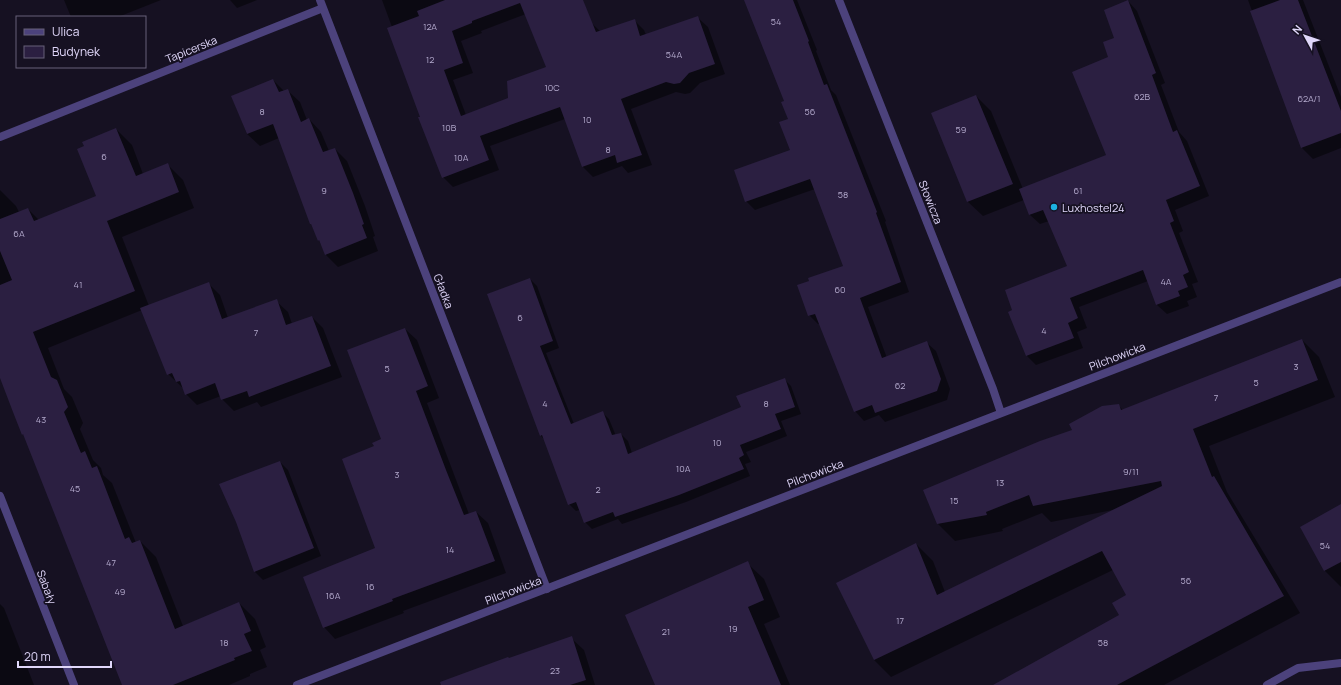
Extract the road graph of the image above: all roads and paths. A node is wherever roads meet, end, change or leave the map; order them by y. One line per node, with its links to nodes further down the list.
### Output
1 (320, 0): 3 (street, Gładka)
2 (839, 0): 6 (street, Słowicza)
3 (323, 8): 4 (street, Tapicerska); 8 (street, Gładka)
4 (0, 137)
5 (1341, 282): 6 (street, Pilchowicka)
6 (1001, 413): 8 (street, Pilchowicka)
7 (0, 496): 10 (street, Sabały)
8 (548, 589): 11 (street, Pilchowicka)
9 (1341, 663): 12 (street)
10 (74, 685)
11 (297, 685)
12 (1267, 685)

